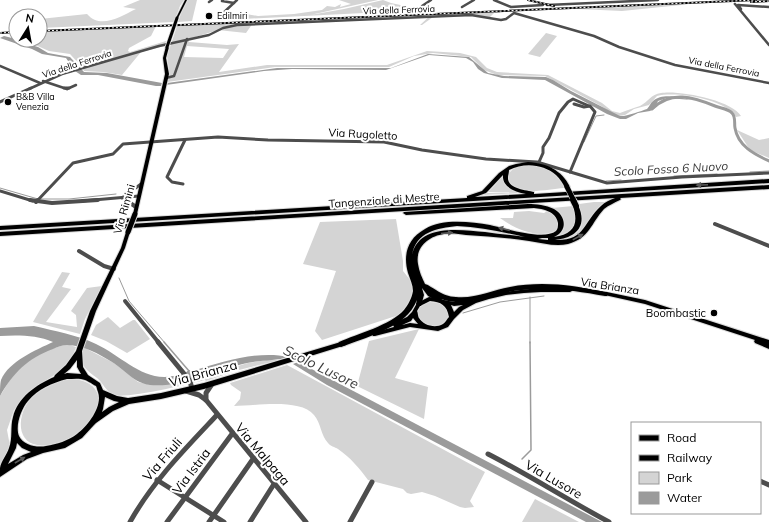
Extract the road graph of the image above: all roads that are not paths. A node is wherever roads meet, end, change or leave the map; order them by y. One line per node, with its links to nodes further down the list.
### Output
1 (186, 0): 21 (main road, Via Rimini, bridge)
2 (212, 0): 9 (street)
3 (223, 0): 10 (street)
4 (237, 0): 10 (street)
5 (431, 0): 12 (street)
6 (474, 0): 13 (street)
7 (494, 0): 8 (street)
8 (658, 0)
9 (209, 2)
10 (234, 3): 16 (street)
11 (735, 4): 18 (street)
12 (422, 6)
13 (462, 7)
14 (769, 7): 15 (street)
15 (742, 9)
16 (222, 18)
17 (187, 39): 20 (street, Via della Ferrovia); 21 (street); 22 (street, Via della Ferrovia)
18 (769, 45)
19 (0, 66): 20 (street)
20 (42, 82): 23 (street); 24 (street, Via della Ferrovia)
21 (165, 82): 28 (main road, Via Rimini)
22 (769, 83)
23 (76, 85)
24 (0, 102)
25 (574, 104): 26 (street)
26 (589, 106): 29 (street); 31 (street)
27 (185, 140): 28 (street, Via Rugoletto); 29 (street, Via Rugoletto); 35 (street)
28 (151, 141): 34 (main road, Via Rimini); 42 (street, Via Rugoletto)
29 (540, 162): 31 (street, Via Rugoletto)
30 (508, 170): 38 (highway); 43 (highway); 49 (highway, bridge)
31 (570, 172): 32 (street, Via Rugoletto)
32 (769, 173)
33 (769, 181): 38 (highway, Tangenziale di Mestre, one-way to 38)
34 (141, 184): 40 (main road, Via Rimini); 41 (street)
35 (183, 184)
36 (769, 187): 39 (highway, Tangenziale di Mestre)
37 (0, 191): 42 (street)
38 (564, 194): 43 (highway, Tangenziale di Mestre)
39 (660, 194): 45 (highway, Tangenziale di Mestre); 49 (highway, one-way to 39)
40 (139, 195): 41 (street); 44 (main road, Via Rimini)
41 (121, 198): 42 (street); 44 (street)
42 (38, 200)
43 (414, 203): 47 (highway, Tangenziale di Mestre)
44 (136, 207): 52 (main road, Via Rimini, bridge)
45 (310, 215): 48 (highway, Tangenziale di Mestre); 49 (highway)
46 (715, 224): 50 (street)
47 (0, 228)
48 (0, 234)
49 (529, 238): 53 (highway)
50 (769, 246)
51 (79, 251): 52 (street)
52 (114, 269): 67 (main road, Via Rimini)
53 (418, 280): 54 (highway); 56 (highway); 58 (highway); 65 (highway)
54 (605, 294): 57 (main road, Via Brianza); 63 (main road, Via Brianza)
55 (125, 301): 71 (street)
56 (442, 301): 57 (main road); 58 (main road); 60 (main road)
57 (474, 302): 60 (main road)
58 (419, 304): 59 (main road)
59 (415, 312): 61 (main road); 62 (main road)
60 (452, 317): 61 (main road)
61 (425, 327): 62 (main road)
62 (384, 331): 65 (main road)
63 (740, 334): 64 (main road, Via Brianza); 66 (main road, Via Brianza)
64 (769, 342)
65 (341, 344): 70 (main road, Via Brianza)
66 (769, 347)
67 (80, 349): 68 (main road); 69 (main road)
68 (86, 378): 69 (main road); 73 (main road)
69 (55, 379): 78 (main road)
70 (212, 383): 71 (main road, Via Brianza); 74 (street)
71 (192, 389): 72 (main road, Via Brianza)
72 (184, 391): 74 (street, Via Malpaga); 75 (main road, Via Brianza)
73 (101, 392): 75 (main road, Via Brianza); 77 (main road)
74 (206, 400): 76 (street, Via Malpaga)
75 (128, 401): 77 (main road, Via Brianza)
76 (217, 415): 79 (street, Via Malpaga); 84 (street, Via Friuli)
77 (95, 420): 80 (main road)
78 (15, 434): 80 (main road); 83 (main road)
79 (232, 434): 82 (street, Via Malpaga); 87 (street, Via Istria)
80 (41, 450): 83 (main road, one-way to 80)
81 (488, 454): 96 (street, Via Lusore)
82 (252, 459): 86 (street, Via Malpaga); 88 (street)
83 (0, 473)
84 (157, 480): 87 (street); 89 (street, Via Friuli)
85 (372, 482): 95 (street)
86 (274, 484): 93 (street); 94 (street, Via Malpaga)
87 (185, 498): 88 (street); 90 (street, Via Istria)
88 (213, 515): 91 (street); 92 (street)
89 (130, 522)
90 (167, 522)
91 (209, 522)
92 (224, 522)
93 (250, 522)
94 (306, 522)
95 (350, 522)
96 (609, 522)

